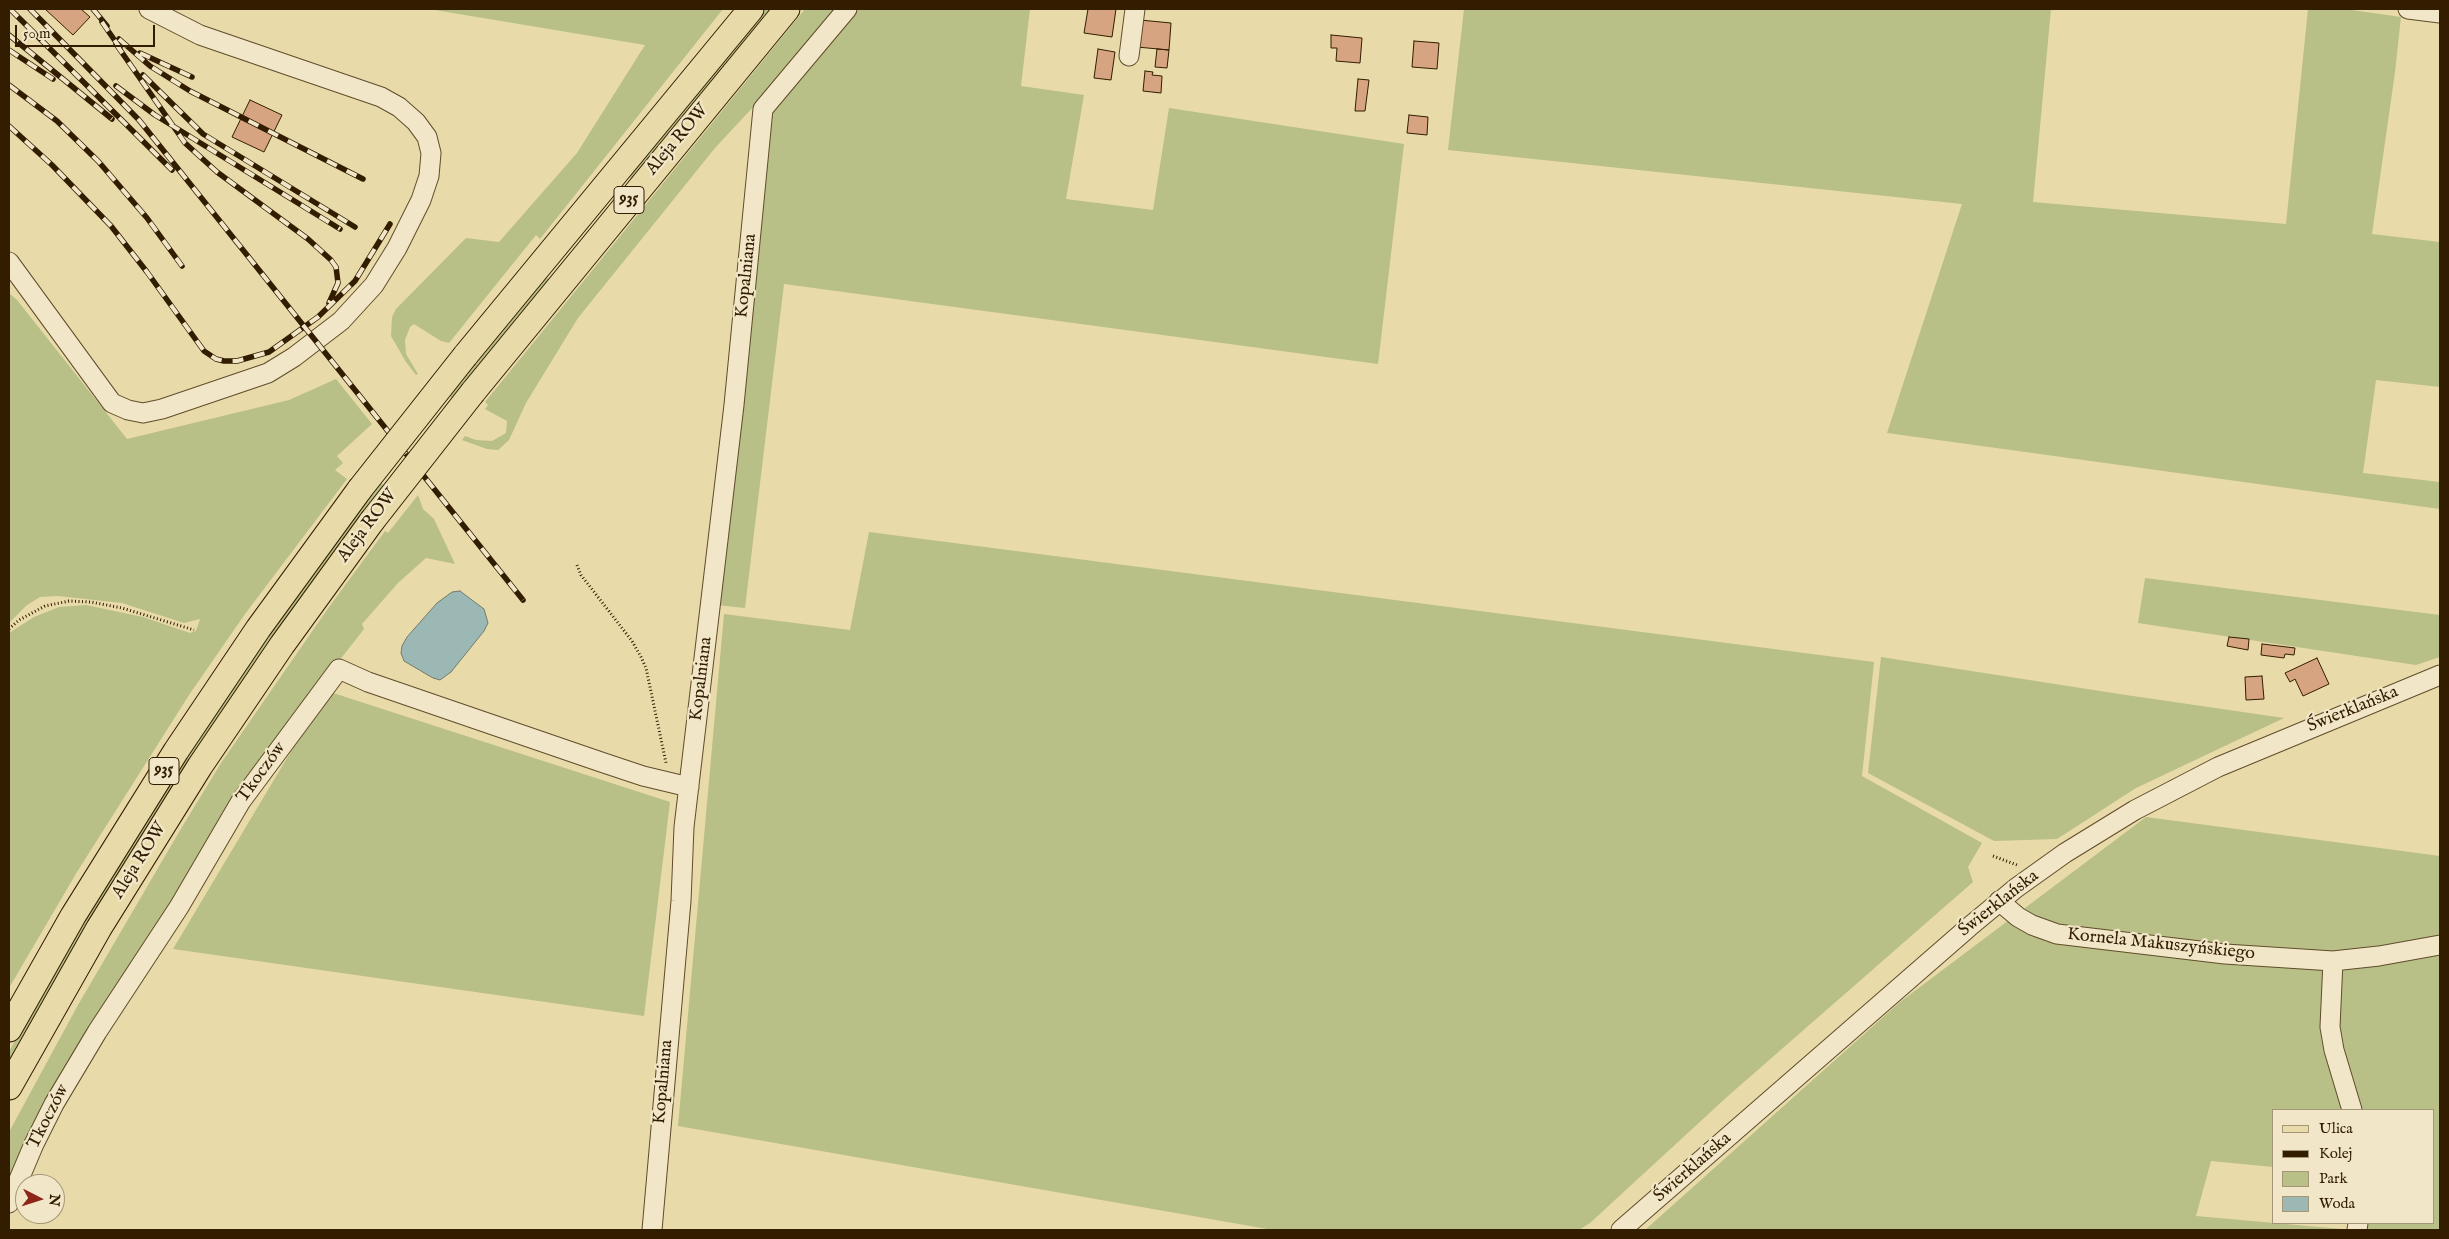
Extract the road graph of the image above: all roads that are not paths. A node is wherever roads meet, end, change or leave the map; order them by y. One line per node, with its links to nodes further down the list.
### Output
1 (150, 9): 7 (street)
2 (751, 9): 13 (main road, Aleja ROW / 935, bridge)
3 (787, 9): 14 (main road, Aleja ROW / 935, bridge)
4 (847, 9): 9 (street, Kopalniana)
5 (1135, 9): 6 (street)
6 (1129, 56)
7 (9, 262)
8 (2440, 674): 10 (street, Świerklańska)
9 (689, 787): 16 (street, Tkoczów); 17 (street, Kopalniana)
10 (1999, 901): 12 (street, Kornela Makuszyńskiego); 18 (street, Świerklańska)
11 (2440, 945): 12 (street, Kornela Makuszyńskiego)
12 (2333, 961): 15 (street)
13 (9, 1029)
14 (9, 1087)
15 (2352, 1109)
16 (9, 1203)
17 (652, 1230)
18 (1621, 1230)

